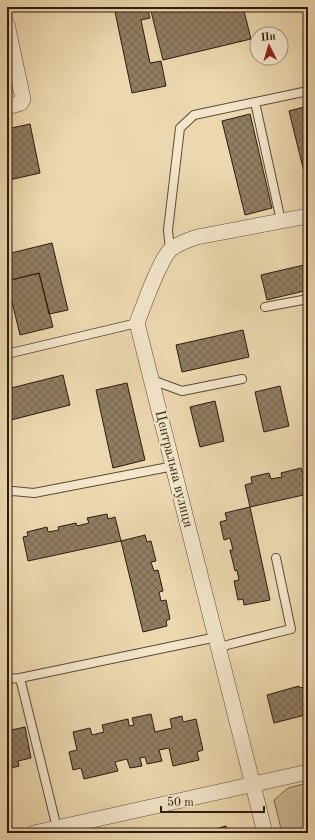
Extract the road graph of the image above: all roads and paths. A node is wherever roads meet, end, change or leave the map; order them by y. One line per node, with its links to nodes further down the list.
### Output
1 (7, 24): 4 (street)
2 (308, 92): 3 (lane)
3 (255, 102): 6 (lane); 7 (lane)
4 (7, 107)
5 (308, 216): 6 (street)
6 (282, 221): 7 (street)
7 (170, 250): 10 (street)
8 (308, 299): 9 (lane)
9 (265, 307)
10 (137, 323): 11 (lane); 13 (street, Центральна вулиця)
11 (7, 354)
12 (242, 378): 13 (lane)
13 (152, 380): 14 (street, Центральна вулиця)
14 (174, 466): 15 (lane); 17 (street, Центральна вулиця)
15 (7, 492)
16 (276, 558): 17 (lane)
17 (218, 642): 18 (lane); 21 (street, Центральна вулиця)
18 (20, 678): 19 (lane); 22 (lane)
19 (7, 679)
20 (308, 772): 21 (street)
21 (253, 784): 22 (street); 24 (street, Центральна вулиця)
22 (57, 828): 23 (street)
23 (34, 833)
24 (265, 833)

